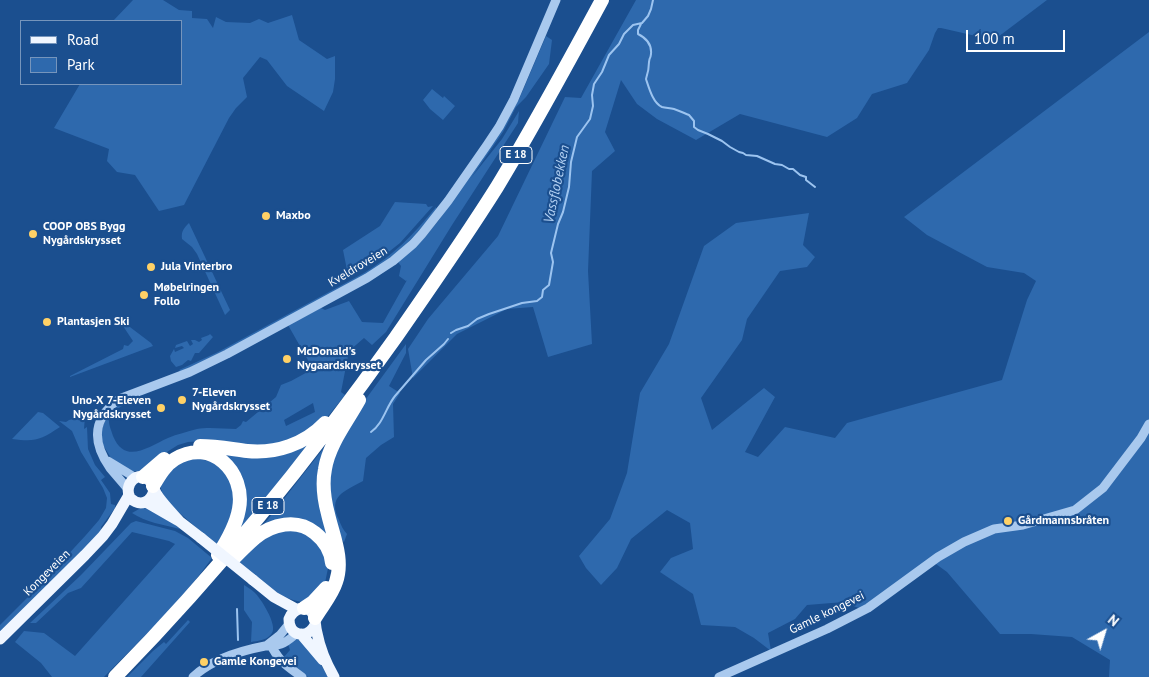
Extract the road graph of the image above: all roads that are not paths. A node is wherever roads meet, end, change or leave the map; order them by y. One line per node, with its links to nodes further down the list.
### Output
1 (556, 0): 7 (street, Kveldroveien)
2 (602, 0): 5 (highway, E 18)
3 (608, 0): 4 (highway, E 18)
4 (372, 378): 13 (highway, E 18); 17 (highway, E 18)
5 (357, 390): 8 (highway, E 18); 16 (highway, E 18)
6 (1149, 424): 28 (street, Gamle kongevei)
7 (105, 460): 8 (street); 9 (street, Kveldroveien)
8 (147, 483): 9 (main road); 10 (main road); 11 (main road); 16 (highway, E 18)
9 (128, 492): 10 (main road); 12 (main road, Kongeveien)
10 (143, 503): 11 (main road); 12 (main road, Kongeveien)
11 (179, 521): 14 (main road, bridge)
12 (112, 524): 20 (main road, Kongeveien)
13 (215, 576): 15 (highway, E 18); 24 (highway, E 18)
14 (274, 597): 15 (main road); 18 (main road)
15 (300, 609): 17 (main road); 18 (main road)
16 (172, 616): 23 (highway, E 18)
17 (315, 621): 19 (main road); 22 (main road)
18 (289, 622): 19 (main road); 21 (street)
19 (299, 634): 21 (street); 22 (main road)
20 (0, 639)
21 (269, 645): 25 (street); 26 (street)
22 (326, 663): 27 (main road)
23 (115, 677)
24 (122, 677)
25 (193, 677)
26 (302, 677)
27 (334, 677)
28 (719, 677)

